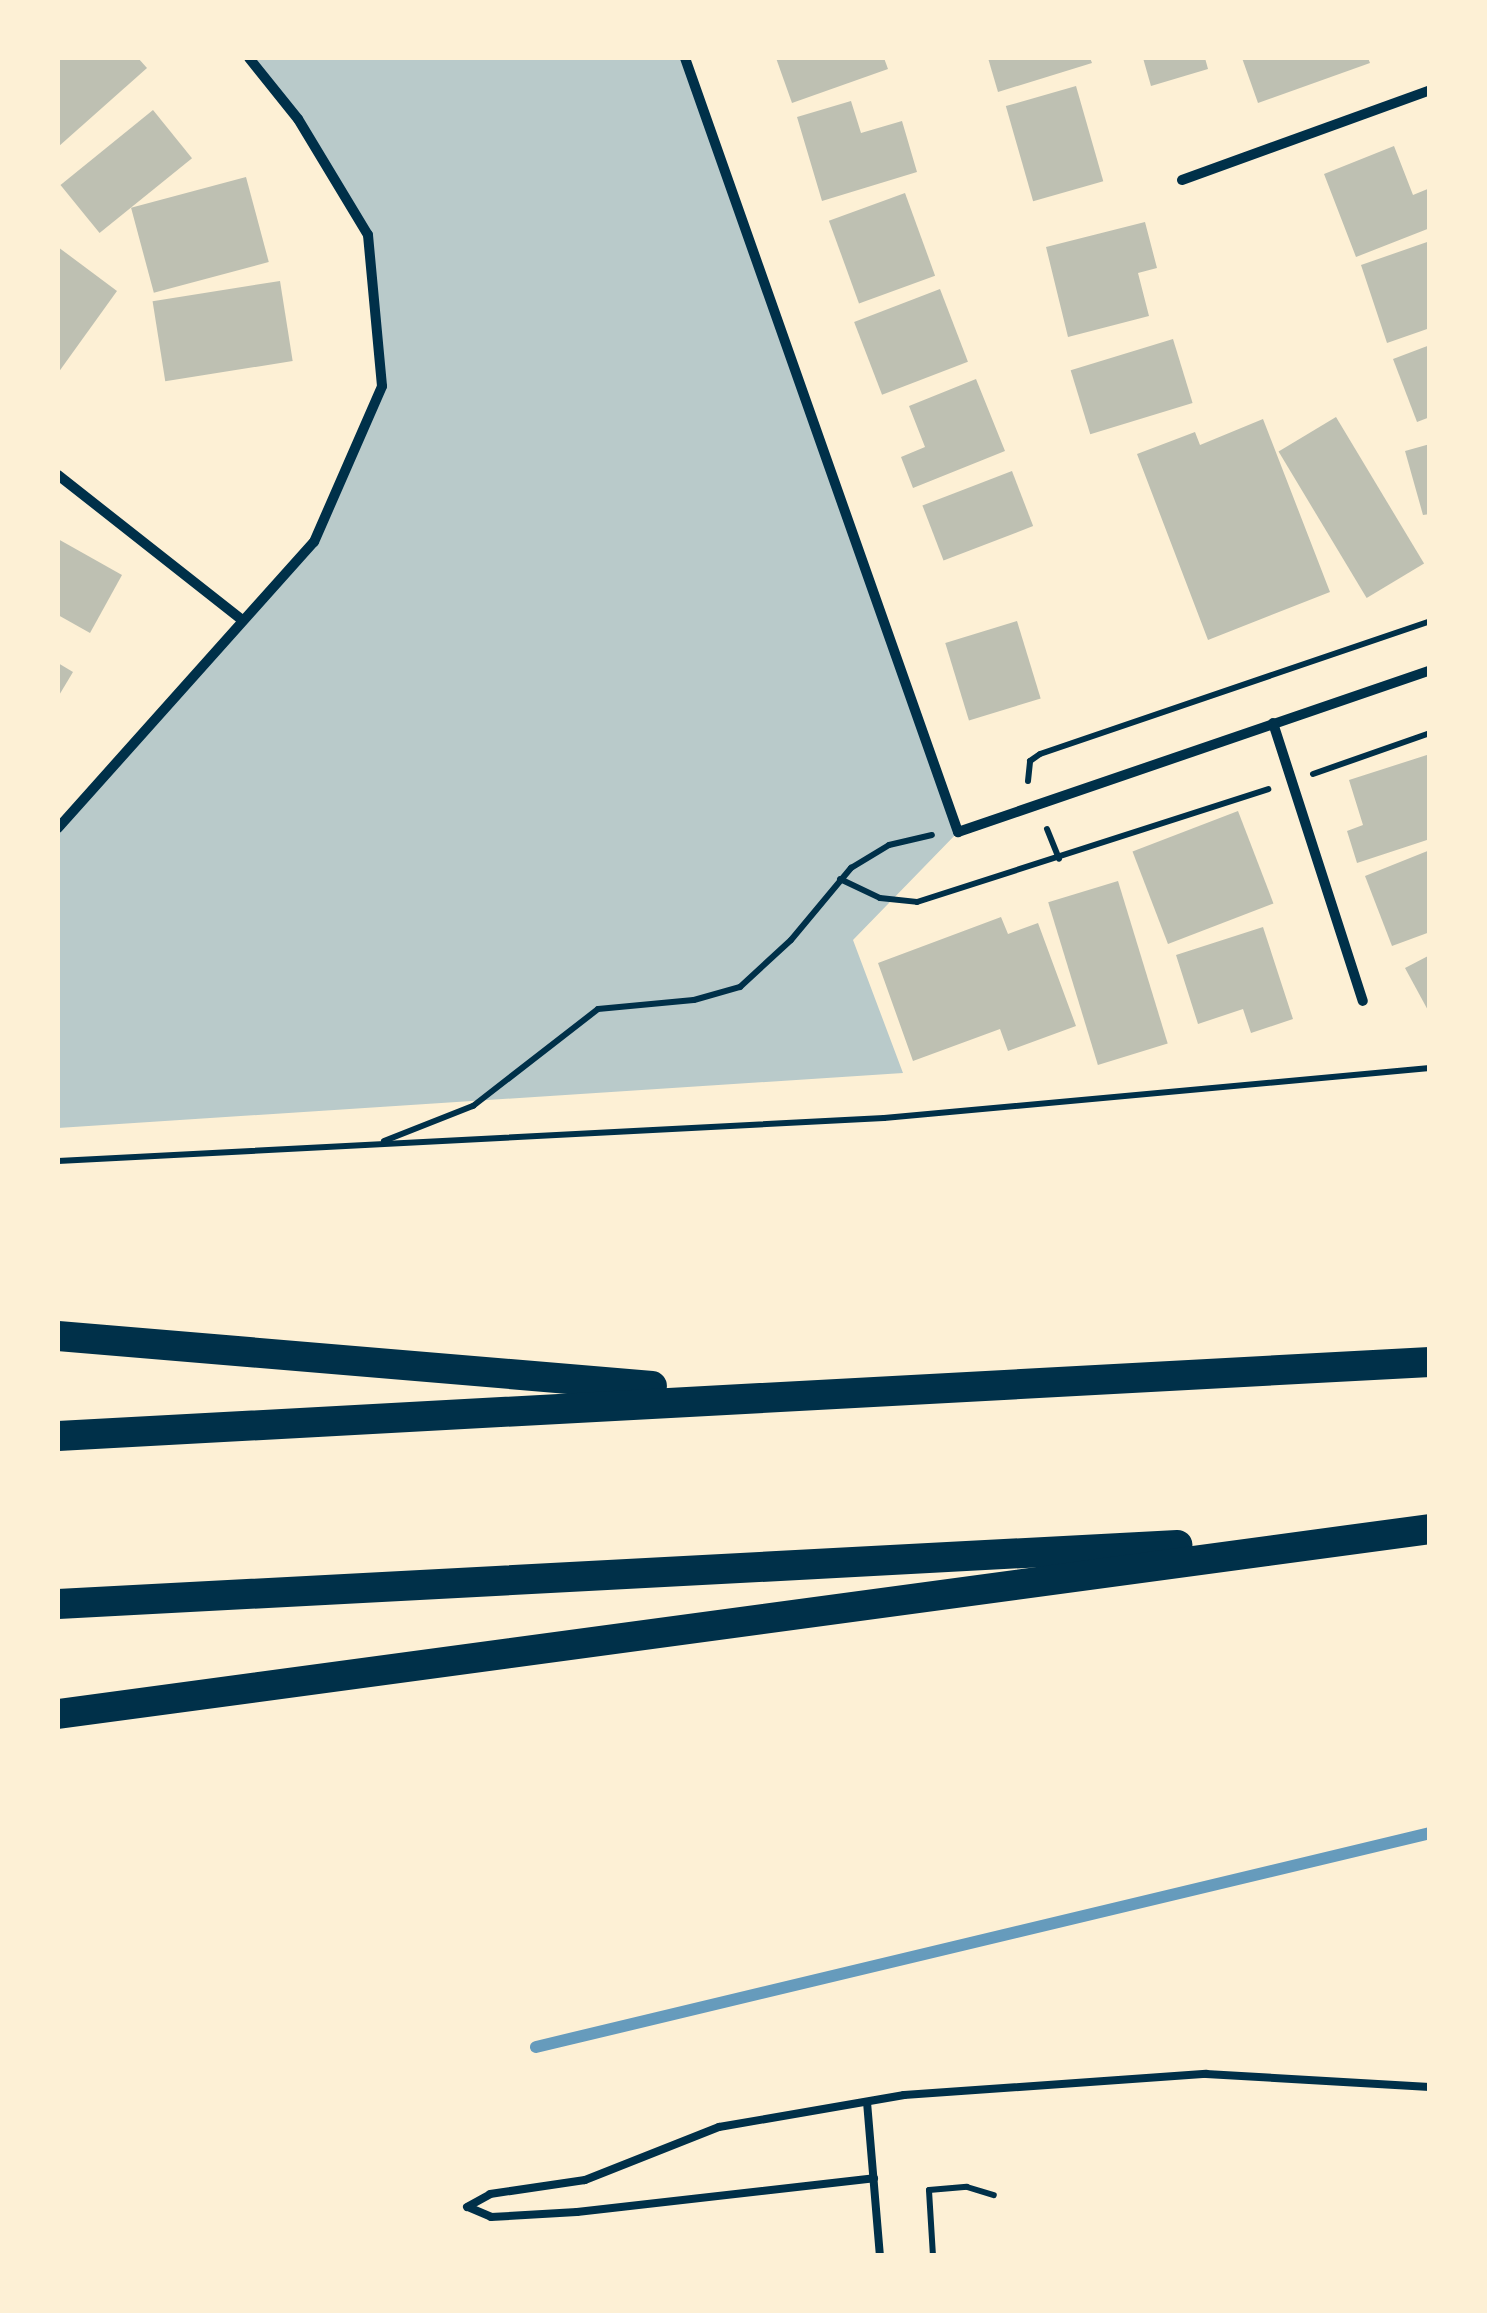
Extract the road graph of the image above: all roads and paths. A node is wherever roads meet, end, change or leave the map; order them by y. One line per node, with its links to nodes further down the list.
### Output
1 (249, 58): 6 (street)
2 (685, 58): 14 (street)
3 (1430, 90): 4 (street)
4 (1182, 180)
5 (58, 474): 6 (street)
6 (242, 620): 13 (street)
7 (1430, 621): 12 (path)
8 (1430, 670): 9 (street)
9 (1273, 724): 11 (street); 12 (street)
10 (1430, 733): 11 (path)
11 (1292, 781): 15 (path); 17 (street)
12 (1037, 804): 14 (street); 15 (path)
13 (58, 828)
14 (958, 832): 16 (path)
15 (1060, 859): 16 (path)
16 (840, 879): 19 (path)
17 (1363, 1001)
18 (1430, 1068): 19 (path)
19 (381, 1144): 20 (path)
20 (58, 1161)
21 (58, 1336): 23 (highway)
22 (1430, 1362): 23 (highway)
23 (760, 1395): 24 (highway)
24 (58, 1436)
25 (1430, 1529): 26 (highway); 27 (highway)
26 (58, 1604)
27 (58, 1714)
28 (1430, 2087): 29 (lane)
29 (867, 2102): 30 (lane); 30 (lane)
30 (874, 2178): 32 (lane)
31 (994, 2195): 33 (path)
32 (880, 2256)
33 (933, 2256)

